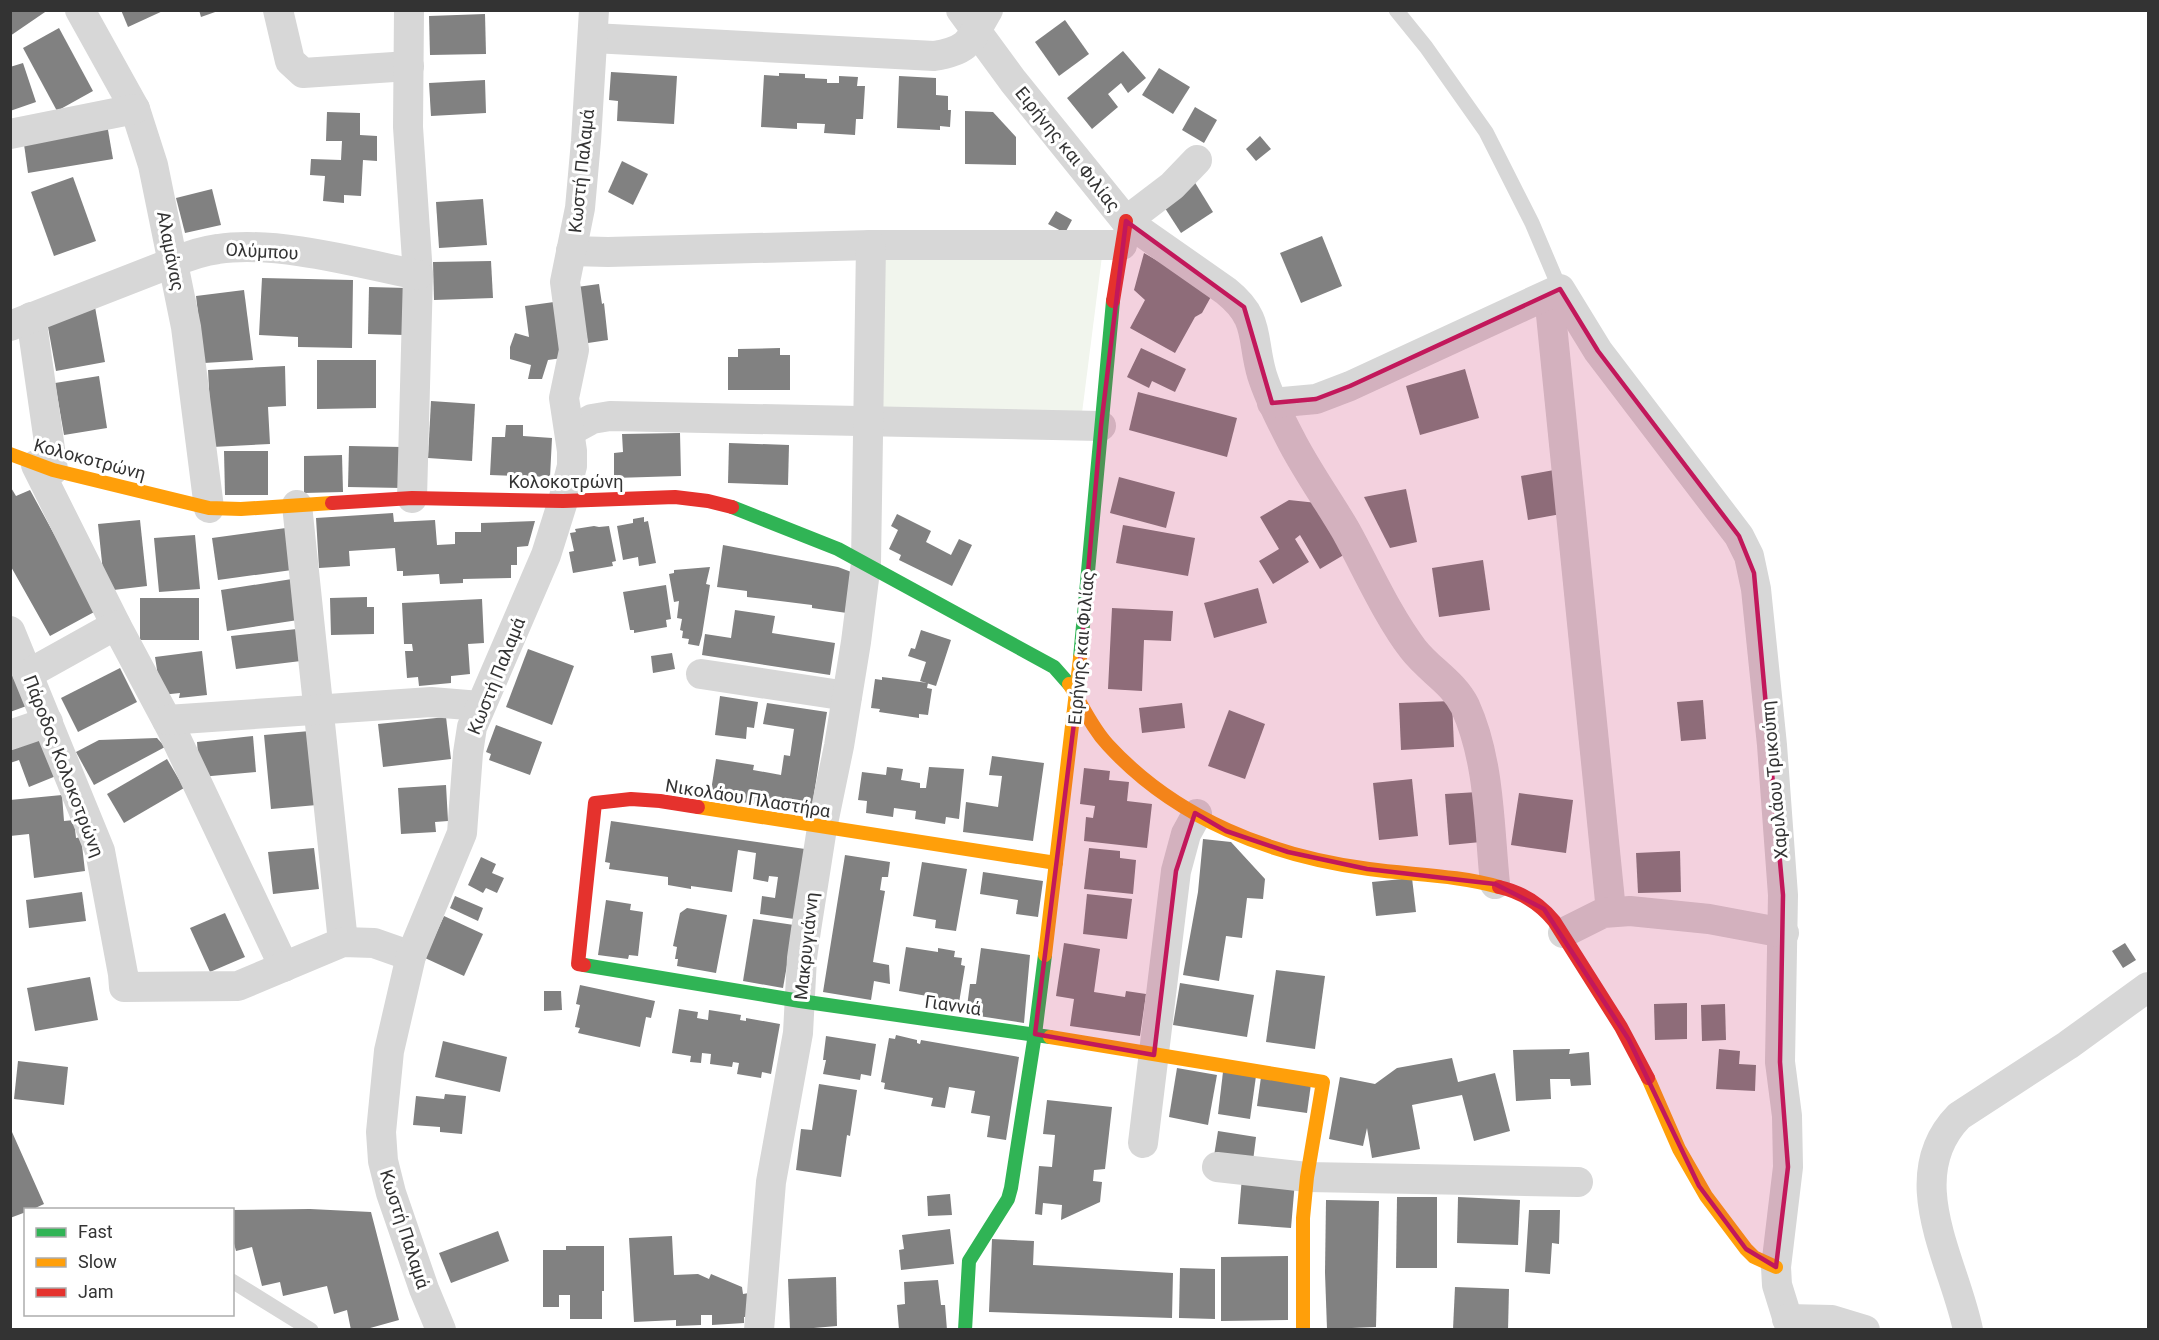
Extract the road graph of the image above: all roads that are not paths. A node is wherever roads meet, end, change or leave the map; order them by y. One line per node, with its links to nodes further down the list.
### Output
1 (80, 10): 8 (street, Αλαμάνας)
2 (278, 10): 7 (street)
3 (409, 10): 7 (street)
4 (1396, 10): 16 (lane)
5 (975, 18): 6 (street); 11 (street, Ειρήνης και Φιλίας)
6 (593, 24): 13 (street, Κωστή Παλαμά)
7 (409, 66): 15 (street)
8 (135, 109): 9 (street); 14 (street, Αλαμάνας)
9 (10, 134)
10 (1197, 160): 11 (street)
11 (1124, 233): 12 (street); 18 (street); 20 (street, Ειρήνης και Φιλίας)
12 (871, 245): 13 (street); 19 (street, Μακρυγιάννη)
13 (571, 251): 21 (street, Κωστή Παλαμά)
14 (174, 262): 15 (street, Ολύμπου); 17 (street, Ολύμπου); 26 (street, Αλαμάνας)
15 (418, 275): 23 (street)
16 (1554, 292): 18 (street); 43 (street); 45 (street, Χαριλάου Τρικούπη)
17 (21, 322): 22 (street)
18 (1272, 403): 42 (street)
19 (867, 420): 20 (street); 21 (street); 27 (street, Μακρυγιάννη)
20 (1101, 426): 32 (street, Ειρήνης και Φιλίας)
21 (570, 431): 24 (street, Κωστή Παλαμά)
22 (33, 463): 26 (street, Κολοκοτρώνη); 28 (street)
23 (412, 498): 24 (street, Κολοκοτρώνη); 25 (street, Κολοκοτρώνη)
24 (563, 501): 27 (street, Κολοκοτρώνη); 34 (street, Κωστή Παλαμά)
25 (297, 505): 26 (street, Κολοκοτρώνη); 35 (street)
26 (209, 508)
27 (866, 563): 32 (street, Κολοκοτρώνη); 33 (street, Μακρυγιάννη)
28 (116, 625): 30 (street); 36 (street)
29 (10, 631): 30 (street, Πάροδος Κολοκοτρώνη)
30 (28, 674): 37 (street, Πάροδος Κολοκοτρώνη)
31 (701, 674): 33 (street)
32 (1077, 695): 39 (street, Κολοκοτρώνη); 41 (street, Ειρήνης και Φιλίας)
33 (847, 696): 40 (street, Μακρυγιάννη)
34 (480, 706): 35 (street); 47 (street, Κωστή Παλαμά)
35 (319, 710): 36 (street); 46 (street)
36 (167, 720): 49 (street)
37 (48, 722): 38 (street); 49 (street, Πάροδος Κολοκοτρώνη)
38 (10, 735)
39 (1197, 814): 42 (street, Κολοκοτρώνη); 53 (street)
40 (822, 828): 41 (street, Νικολάου Πλαστήρα); 48 (street, Νικολάου Πλαστήρα); 51 (street, Μακρυγιάννη)
41 (1056, 863): 52 (street, Ειρήνης και Φιλίας)
42 (1495, 884): 44 (street, Κολοκοτρώνη)
43 (1611, 911): 44 (street); 45 (street)
44 (1563, 933): 58 (street, Κολοκοτρώνη)
45 (1784, 933): 58 (street, Χαριλάου Τρικούπη)
46 (343, 942): 47 (street); 49 (street)
47 (411, 956): 62 (street, Κωστή Παλαμά)
48 (578, 964): 51 (street, Γιαννιά)
49 (284, 967)
50 (2148, 987): 67 (street)
51 (800, 1001): 52 (street, Γιαννιά); 63 (street, Μακρυγιάννη)
52 (1035, 1034): 53 (street, Γιαννιά); 64 (street, Ειρήνης και Φιλίας)
53 (1154, 1055): 54 (street); 56 (street, Γιαννιά)
54 (1143, 1143)
55 (1217, 1167): 56 (street)
56 (1307, 1177): 57 (street); 65 (street)
57 (1578, 1182)
58 (1776, 1267): 60 (street, Χαριλάου Τρικούπη)
59 (234, 1282): 61 (lane)
60 (1789, 1324): 66 (street)
61 (311, 1329)
62 (441, 1329)
63 (759, 1329)
64 (965, 1329)
65 (1303, 1329)
66 (1865, 1329)
67 (1968, 1329)

